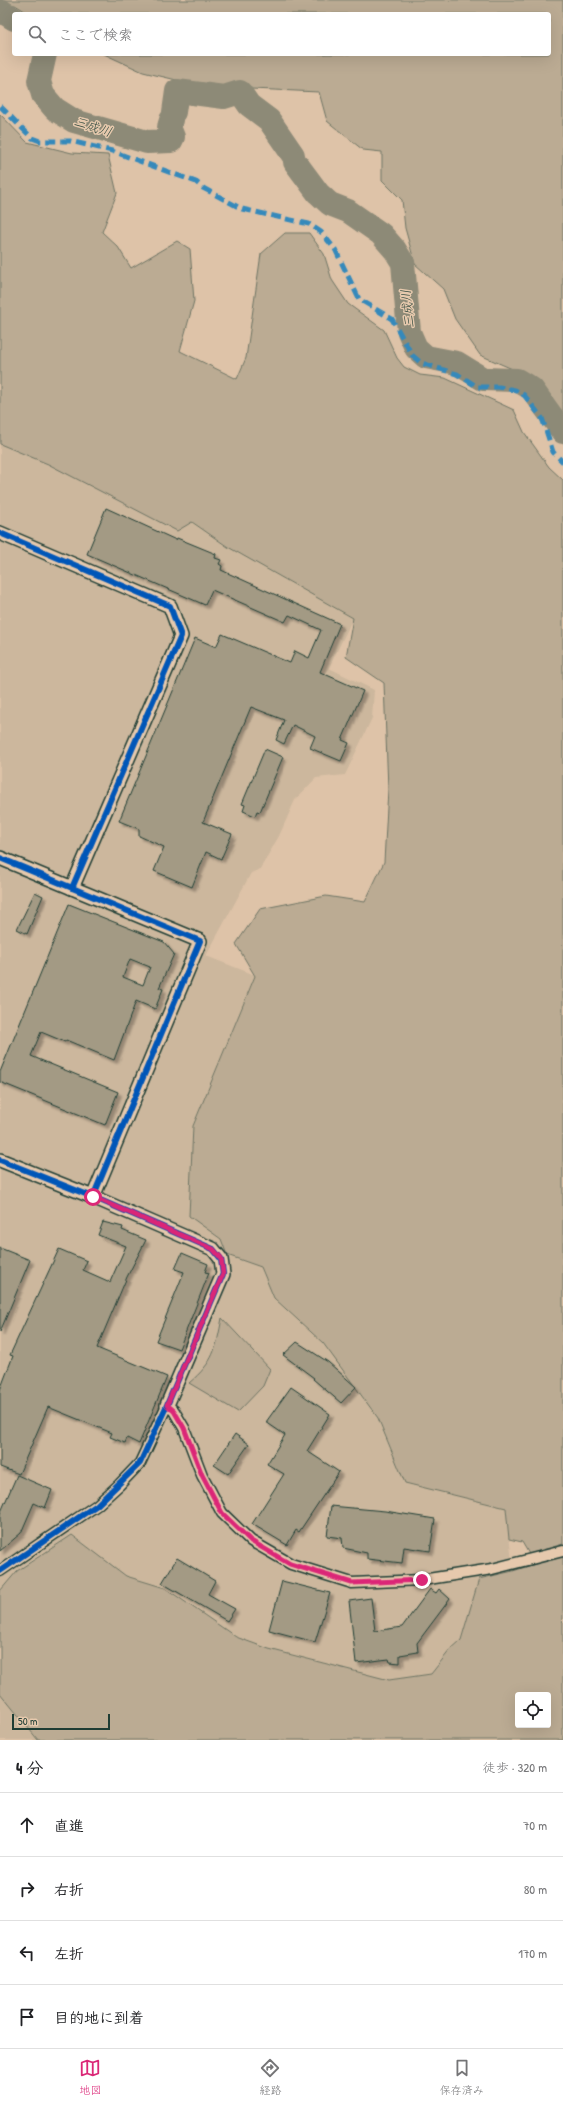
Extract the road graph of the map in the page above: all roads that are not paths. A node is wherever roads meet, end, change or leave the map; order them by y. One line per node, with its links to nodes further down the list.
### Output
1 (0, 533): 3 (street)
2 (0, 858): 3 (street)
3 (72, 888): 5 (street)
4 (0, 1160): 5 (street)
5 (93, 1197): 6 (street)
6 (167, 1405): 7 (street); 8 (street)
7 (563, 1550)
8 (0, 1571)

